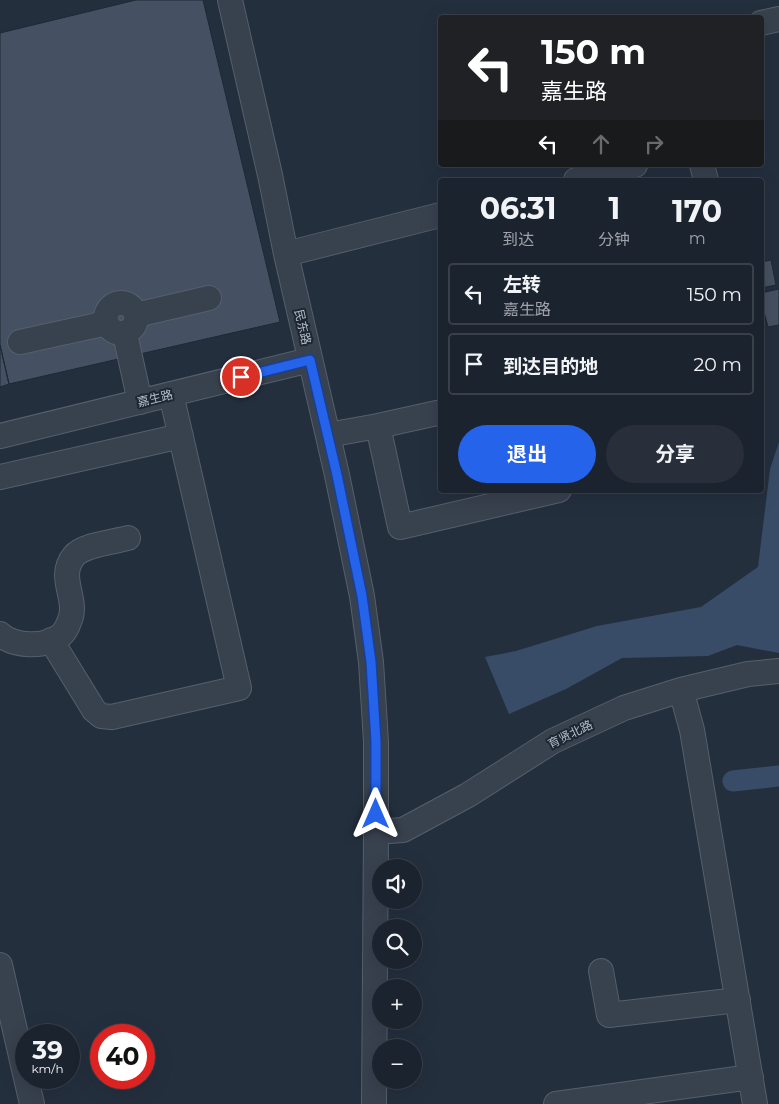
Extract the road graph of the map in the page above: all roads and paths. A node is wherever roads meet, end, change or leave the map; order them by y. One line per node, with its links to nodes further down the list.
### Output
1 (230, 0): 7 (street, 民东路)
2 (779, 19): 3 (street)
3 (764, 22)
4 (627, 167): 5 (street)
5 (584, 178)
6 (438, 216): 7 (street)
7 (286, 254): 11 (street, 民东路)
8 (209, 298): 9 (street)
9 (122, 324): 10 (street); 13 (street)
10 (20, 342)
11 (310, 360): 12 (street, 嘉生路); 16 (street, 民东路)
12 (171, 394): 13 (street, 嘉生路); 18 (street)
13 (140, 402): 17 (street, 嘉生路)
14 (437, 413): 15 (street)
15 (378, 426): 16 (street); 20 (street)
16 (328, 435): 26 (street, 民东路)
17 (0, 436)
18 (181, 436): 19 (street); 23 (street)
19 (0, 476)
20 (546, 493)
21 (128, 538): 23 (street)
22 (0, 634): 23 (street)
23 (52, 640)
24 (779, 671): 25 (street, 育贤北路)
25 (680, 690): 26 (street, 育贤北路); 29 (street)
26 (376, 832): 32 (street, 民东路)
27 (0, 965): 31 (street)
28 (601, 970): 29 (street)
29 (738, 1000): 30 (street)
30 (751, 1077): 33 (street); 34 (street)
31 (32, 1104)
32 (374, 1104)
33 (556, 1104)
34 (755, 1104)

